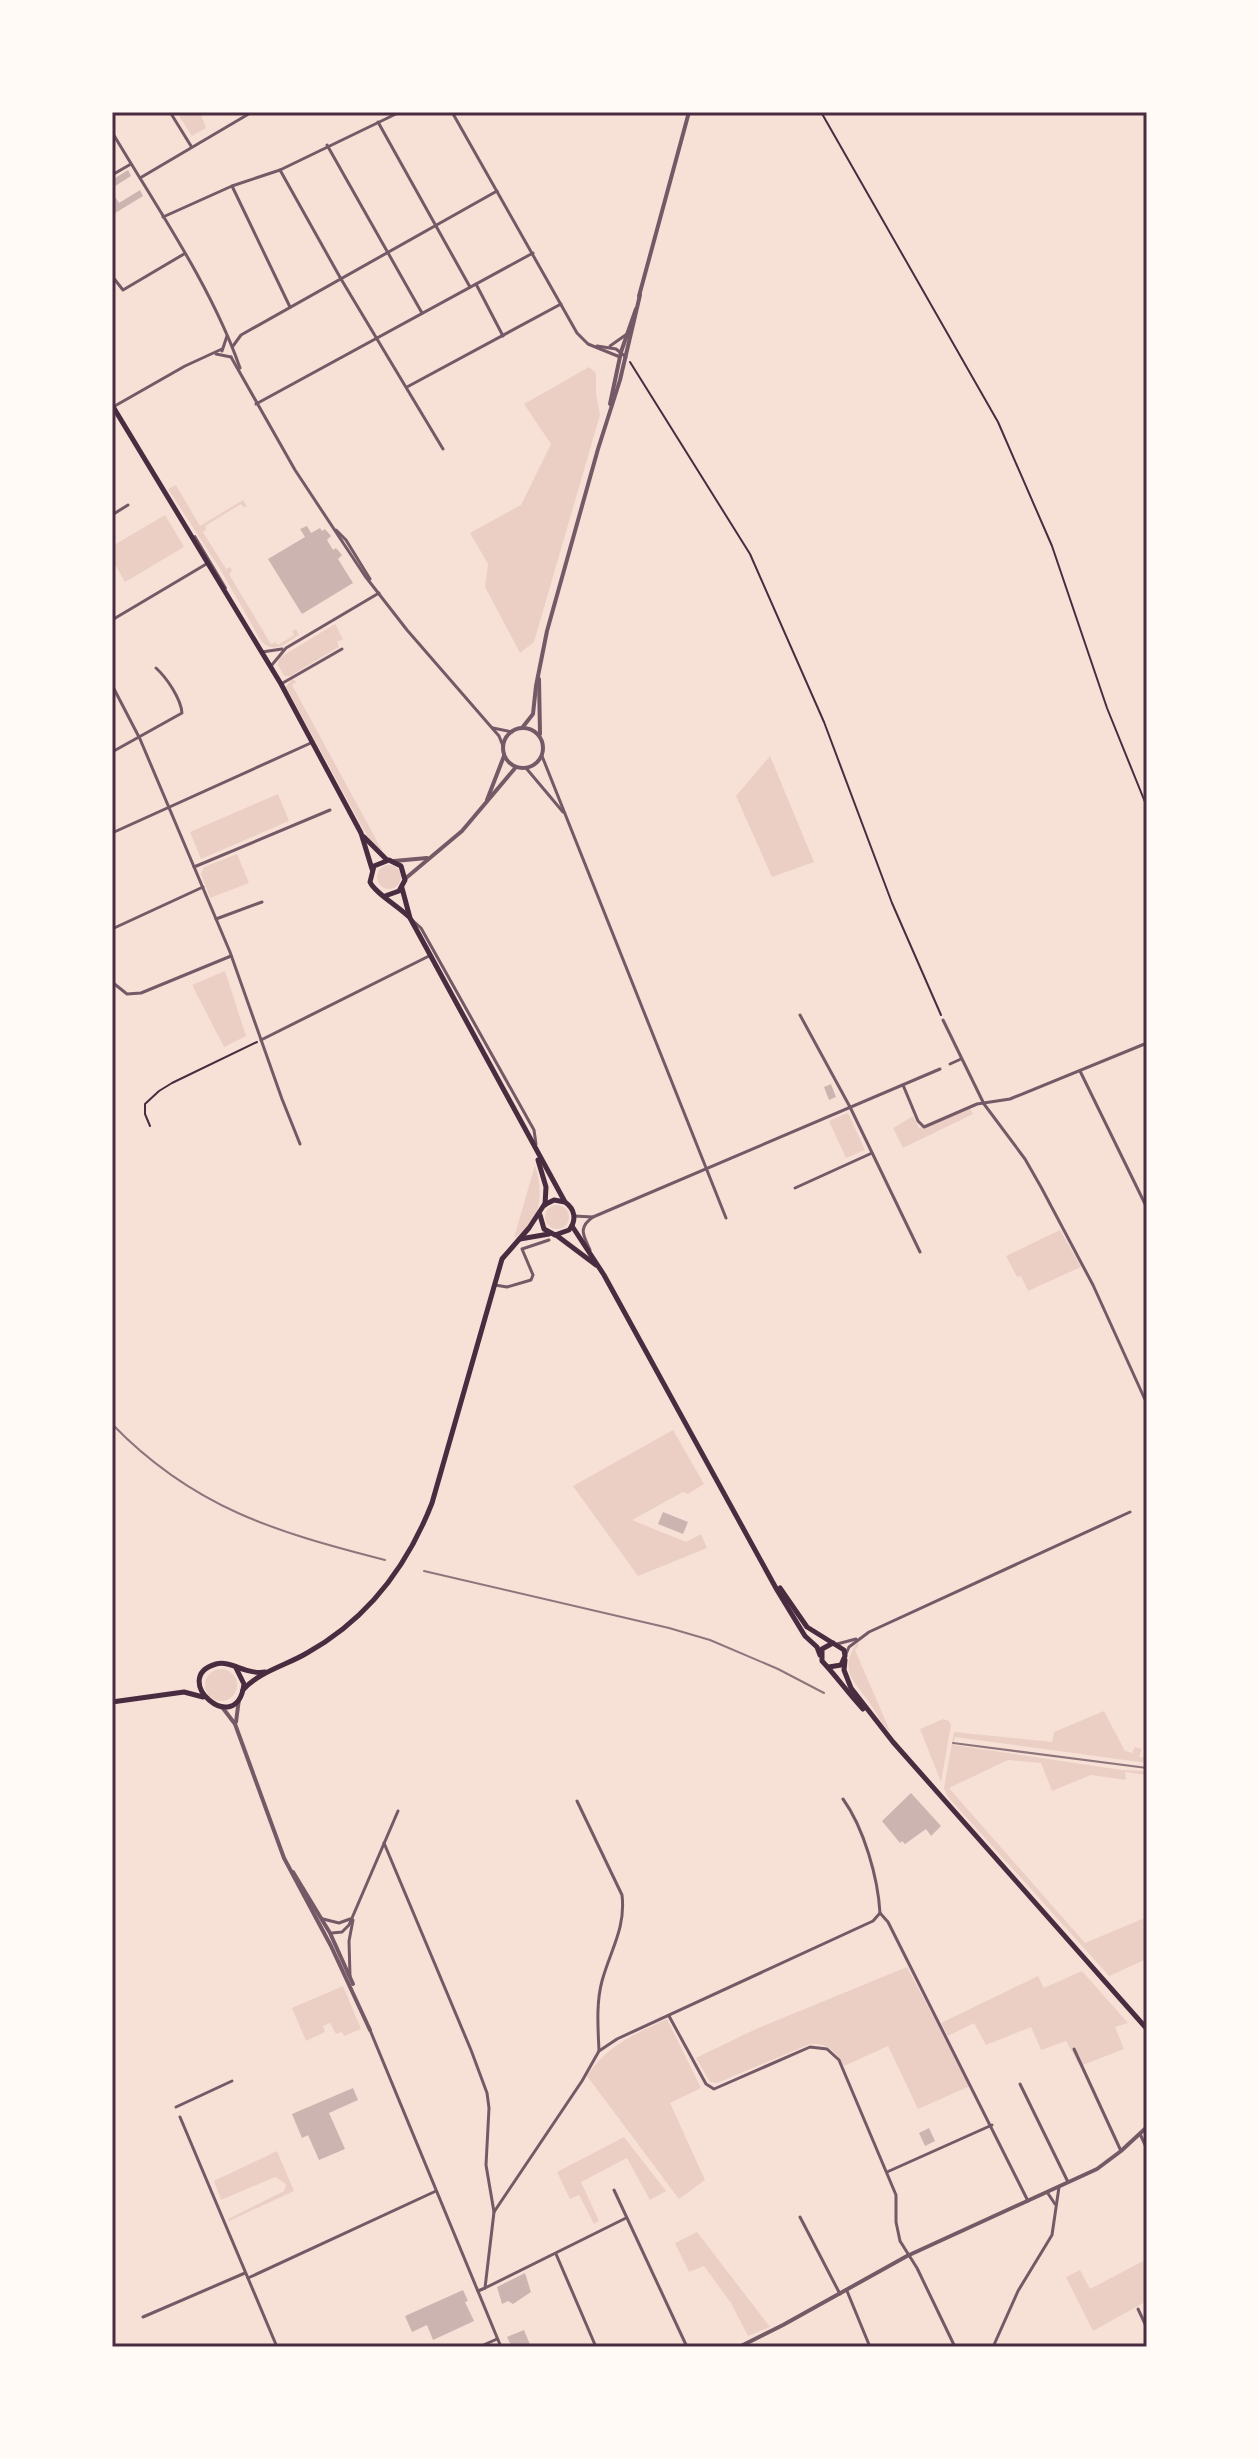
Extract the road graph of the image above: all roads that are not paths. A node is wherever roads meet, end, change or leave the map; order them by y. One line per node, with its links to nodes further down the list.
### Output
1 (170, 112): 9 (street)
2 (252, 112): 9 (street)
3 (400, 112): 6 (street)
4 (452, 112): 15 (street)
5 (688, 112): 25 (street)
6 (378, 122): 8 (street); 17 (street)
7 (112, 134): 10 (street)
8 (327, 145): 11 (street); 18 (street)
9 (192, 147): 13 (street)
10 (131, 164): 12 (street); 13 (street)
11 (280, 170): 14 (street); 22 (street)
12 (112, 175)
13 (140, 178): 16 (street)
14 (232, 186): 16 (street); 27 (street)
15 (497, 191): 17 (street); 19 (street)
16 (163, 217): 20 (street)
17 (436, 225): 18 (street); 24 (street)
18 (387, 253): 22 (street); 28 (street)
19 (533, 253): 23 (street); 26 (street)
20 (184, 254): 21 (street); 30 (street)
21 (112, 276)
22 (341, 279): 27 (street); 32 (street)
23 (476, 284): 24 (street); 31 (street)
24 (470, 287): 28 (street)
25 (640, 295): 29 (street); 40 (street)
26 (561, 304): 31 (street); 34 (street)
27 (290, 307): 33 (street)
28 (422, 314): 32 (street)
29 (627, 334): 36 (street); 40 (street)
30 (227, 336): 33 (street); 35 (street)
31 (503, 336): 43 (street)
32 (377, 338): 43 (street); 44 (street)
33 (232, 345): 35 (street); 41 (street)
34 (593, 346): 36 (street); 39 (street)
35 (223, 347): 37 (street); 38 (street)
36 (609, 347): 40 (street)
37 (209, 355): 38 (street); 45 (street)
38 (223, 355): 41 (street)
39 (612, 355): 40 (street); 42 (street)
40 (623, 355): 42 (street); 46 (street)
41 (233, 356): 44 (street)
42 (618, 368): 46 (street)
43 (407, 387): 47 (street)
44 (256, 404): 53 (street)
45 (112, 406): 49 (main road)
46 (608, 418): 59 (street)
47 (443, 449)
48 (128, 505): 50 (street)
49 (177, 512): 51 (main road); 52 (main road)
50 (112, 515)
51 (195, 536): 52 (main road); 54 (lane)
52 (206, 560): 54 (main road); 55 (street)
53 (379, 593): 56 (street); 64 (street)
54 (229, 597): 58 (main road)
55 (112, 620)
56 (286, 648): 58 (street); 60 (street)
57 (342, 649): 62 (street)
58 (262, 652): 60 (main road)
59 (540, 661): 65 (street); 67 (street)
60 (270, 667): 62 (main road)
61 (156, 668): 68 (street)
62 (281, 684): 69 (main road)
63 (113, 688): 68 (street)
64 (493, 728): 66 (street); 70 (street)
65 (522, 728): 66 (street); 67 (street)
66 (512, 732): 70 (street)
67 (540, 737): 73 (street)
68 (140, 739): 71 (street); 77 (street)
69 (313, 742): 77 (street); 81 (main road)
70 (503, 746): 72 (street)
71 (112, 752)
72 (505, 755): 74 (street); 76 (street)
73 (542, 756): 75 (street); 79 (street)
74 (516, 767): 75 (street); 76 (street)
75 (526, 768): 79 (street)
76 (484, 805): 82 (street)
77 (168, 806): 80 (street); 84 (street)
78 (330, 810): 84 (street)
79 (565, 815): 111 (street)
80 (112, 833)
81 (361, 833): 83 (main road); 85 (main road)
82 (429, 858): 83 (street); 86 (street)
83 (391, 861): 85 (main road); 86 (main road)
84 (194, 867): 87 (street)
85 (372, 869): 89 (main road)
86 (405, 879): 88 (main road)
87 (203, 887): 92 (street); 93 (street)
88 (402, 888): 89 (main road); 91 (main road)
89 (385, 896): 91 (main road)
90 (262, 902): 92 (street)
91 (410, 918): 95 (main road); 109 (street)
92 (216, 919): 94 (street)
93 (112, 929)
94 (231, 956): 96 (street); 99 (street)
95 (430, 956): 99 (street); 109 (main road)
96 (112, 982)
97 (800, 1015): 107 (street)
98 (943, 1020): 101 (street)
99 (261, 1040): 108 (street)
100 (1147, 1043): 104 (street)
101 (961, 1059): 102 (street); 106 (street)
102 (950, 1064)
103 (940, 1069): 105 (street)
104 (1080, 1071): 106 (street); 115 (street)
105 (903, 1085): 106 (street); 107 (street)
106 (984, 1104): 127 (street)
107 (850, 1107): 110 (street); 111 (street)
108 (300, 1144)
109 (535, 1148): 113 (main road); 114 (main road)
110 (872, 1153): 112 (street); 123 (street)
111 (707, 1167): 118 (street); 119 (street)
112 (795, 1188)
113 (565, 1202): 114 (main road); 117 (main road)
114 (544, 1205): 116 (main road)
115 (1147, 1208)
116 (540, 1213): 121 (main road); 122 (main road)
117 (574, 1216): 118 (street); 120 (main road)
118 (593, 1217): 124 (street)
119 (726, 1218)
120 (572, 1226): 121 (main road); 124 (main road)
121 (552, 1236): 122 (main road); 125 (main road); 126 (street)
122 (519, 1239): 126 (main road)
123 (920, 1252)
124 (591, 1254): 125 (main road)
125 (604, 1275): 130 (main road)
126 (495, 1285): 137 (main road)
127 (1146, 1398): 128 (street)
128 (1147, 1404)
129 (1130, 1512): 131 (street)
130 (767, 1571): 132 (main road); 133 (main road)
131 (859, 1638): 132 (street); 134 (street)
132 (837, 1644): 133 (main road); 134 (main road)
133 (820, 1655): 135 (main road)
134 (845, 1660): 135 (main road); 146 (main road)
135 (829, 1667): 146 (main road)
136 (236, 1668): 137 (main road); 138 (main road); 139 (main road)
137 (270, 1672): 139 (main road)
138 (202, 1676): 140 (main road); 141 (main road)
139 (243, 1690): 142 (main road)
140 (184, 1692): 141 (main road); 143 (main road)
141 (204, 1697): 144 (main road)
142 (239, 1698): 144 (main road); 145 (street)
143 (112, 1702)
144 (222, 1707): 145 (street)
145 (235, 1724): 151 (street)
146 (889, 1736): 160 (main road)
147 (843, 1799): 153 (street)
148 (577, 1801): 163 (street)
149 (398, 1811): 150 (street)
150 (384, 1843): 152 (street); 181 (street)
151 (287, 1863): 154 (street); 155 (street)
152 (354, 1912): 154 (street); 156 (street); 157 (street)
153 (880, 1913): 159 (street); 168 (street)
154 (323, 1919): 156 (street)
155 (323, 1929): 156 (street); 158 (street)
156 (330, 1933): 157 (street)
157 (350, 1977): 158 (street)
158 (360, 2005): 161 (street)
159 (669, 2016): 163 (street); 173 (street)
160 (1147, 2026)
161 (370, 2030): 177 (street)
162 (1074, 2049): 172 (street)
163 (599, 2051): 181 (street)
164 (232, 2081): 166 (street)
165 (1020, 2084): 174 (street)
166 (176, 2107)
167 (180, 2117): 186 (street)
168 (992, 2125): 173 (street); 179 (street)
169 (1147, 2127): 170 (street)
170 (1140, 2134): 171 (street); 172 (street)
171 (1147, 2149)
172 (1121, 2151): 174 (street)
173 (887, 2172): 185 (street)
174 (1068, 2182): 175 (street)
175 (1059, 2187): 178 (street); 180 (street)
176 (614, 2190): 183 (street)
177 (436, 2191): 187 (street); 190 (street)
178 (1047, 2192): 179 (street); 180 (street)
179 (1028, 2201): 185 (street)
180 (1055, 2204): 205 (street)
181 (494, 2212): 188 (street)
182 (800, 2217): 191 (street)
183 (626, 2218): 184 (street); 201 (street)
184 (556, 2254): 188 (street); 200 (street)
185 (907, 2256): 189 (street); 204 (street)
186 (245, 2273): 187 (street); 193 (street)
187 (248, 2278): 197 (street)
188 (485, 2288): 190 (street)
189 (847, 2290): 191 (street); 203 (street)
190 (478, 2291): 195 (street)
191 (840, 2294): 196 (street)
192 (1138, 2309): 194 (street)
193 (143, 2317)
194 (1147, 2328)
195 (497, 2339): 198 (street); 199 (street)
196 (751, 2344): 202 (street)
197 (277, 2347)
198 (479, 2347)
199 (501, 2347)
200 (596, 2347)
201 (687, 2347)
202 (739, 2347)
203 (870, 2347)
204 (955, 2347)
205 (993, 2347)

